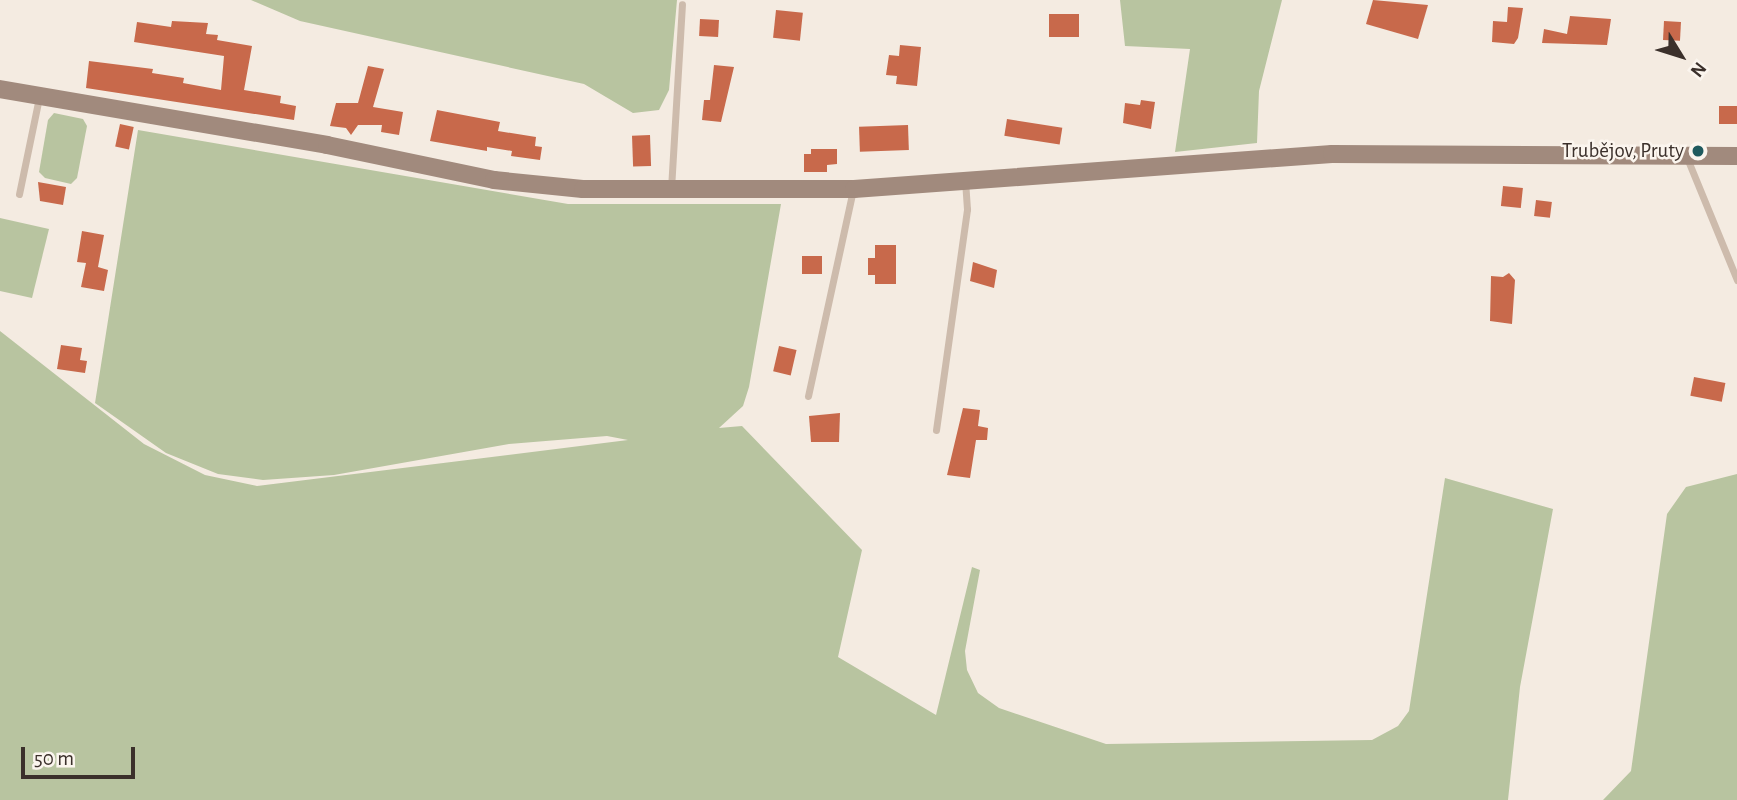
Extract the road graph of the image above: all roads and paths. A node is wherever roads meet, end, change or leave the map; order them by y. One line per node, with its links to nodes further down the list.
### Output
1 (682, 4): 8 (lane)
2 (0, 89): 3 (street)
3 (39, 97): 8 (street); 9 (lane)
4 (1685, 155): 5 (street); 6 (street); 10 (lane)
5 (1737, 156)
6 (965, 180): 7 (street); 12 (lane)
7 (853, 189): 8 (street); 11 (lane)
8 (670, 191)
9 (19, 194)
10 (1737, 281)
11 (808, 396)
12 (936, 430)

